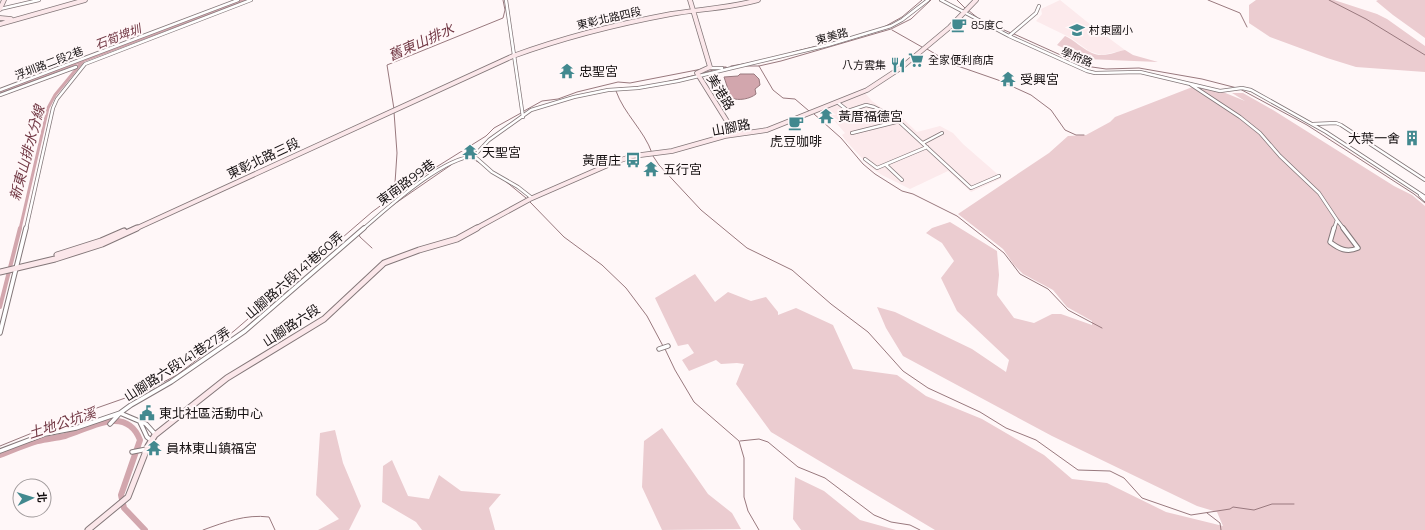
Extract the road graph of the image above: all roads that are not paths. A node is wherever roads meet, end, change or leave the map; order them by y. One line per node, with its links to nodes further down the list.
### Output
1 (4, 0): 15 (main road)
2 (39, 0): 15 (street)
3 (78, 0): 19 (main road)
4 (85, 0): 20 (main road)
5 (238, 0): 29 (street, 浮圳路二段2巷)
6 (251, 0): 51 (street)
7 (506, 0): 22 (street)
8 (690, 0): 16 (main road, 美港路)
9 (750, 0): 16 (main road, 東彰北路四段)
10 (758, 0): 16 (main road, 東彰北路四段)
11 (928, 0): 25 (street, 東美路)
12 (941, 0): 17 (street, 學府路)
13 (976, 0): 17 (main road, 山腳路)
14 (1039, 6): 21 (street)
15 (0, 8)
16 (693, 10): 22 (main road, 東彰北路四段); 24 (main road, 美港路)
17 (966, 11): 21 (street, 學府路); 31 (main road, 山腳路)
18 (0, 18): 19 (main road)
19 (12, 19): 20 (main road)
20 (0, 24)
21 (1009, 36): 27 (street, 學府路)
22 (513, 55): 32 (street); 51 (main road, 東彰北路三段)
23 (76, 67): 30 (street)
24 (710, 67): 25 (street); 26 (main road, 美港路)
25 (732, 67): 26 (street)
26 (698, 75): 32 (street); 38 (main road, 美港路)
27 (1186, 82): 28 (street, 學府路); 49 (street)
28 (1242, 88): 34 (street); 35 (street)
29 (0, 90)
30 (0, 95)
31 (837, 102): 33 (street); 38 (main road, 山腳路)
32 (523, 117): 41 (street)
33 (900, 122): 36 (street); 39 (street)
34 (1309, 124): 35 (street); 48 (street)
35 (1313, 124): 46 (street); 48 (street)
36 (852, 133)
37 (942, 133): 39 (street)
38 (735, 134): 47 (main road, 山腳路)
39 (922, 143): 40 (street)
40 (928, 147): 43 (street); 44 (street)
41 (474, 156): 47 (street); 50 (street, 東南路99巷)
42 (865, 159): 43 (street)
43 (886, 165): 45 (street)
44 (999, 176)
45 (902, 180)
46 (1425, 180)
47 (531, 198): 62 (main road, 山腳路六段)
48 (1425, 198)
49 (1337, 220): 49 (street)
50 (356, 234): 55 (street, 山腳路六段141巷60弄)
51 (17, 266): 52 (main road, 東彰北路三段); 53 (street)
52 (0, 271)
53 (6, 310): 54 (street); 56 (street)
54 (0, 313)
55 (245, 331): 59 (street, 山腳路六段141巷27弄)
56 (0, 334)
57 (668, 346): 58 (street)
58 (659, 349)
59 (120, 413): 60 (street); 61 (street); 65 (street)
60 (140, 422): 62 (street); 63 (street)
61 (110, 424)
62 (155, 435): 63 (main road, 山腳路六段)
63 (151, 440): 64 (main road, 山腳路六段)
64 (147, 449): 66 (street); 67 (main road, 山腳路六段)
65 (0, 451)
66 (132, 452)
67 (88, 530)

